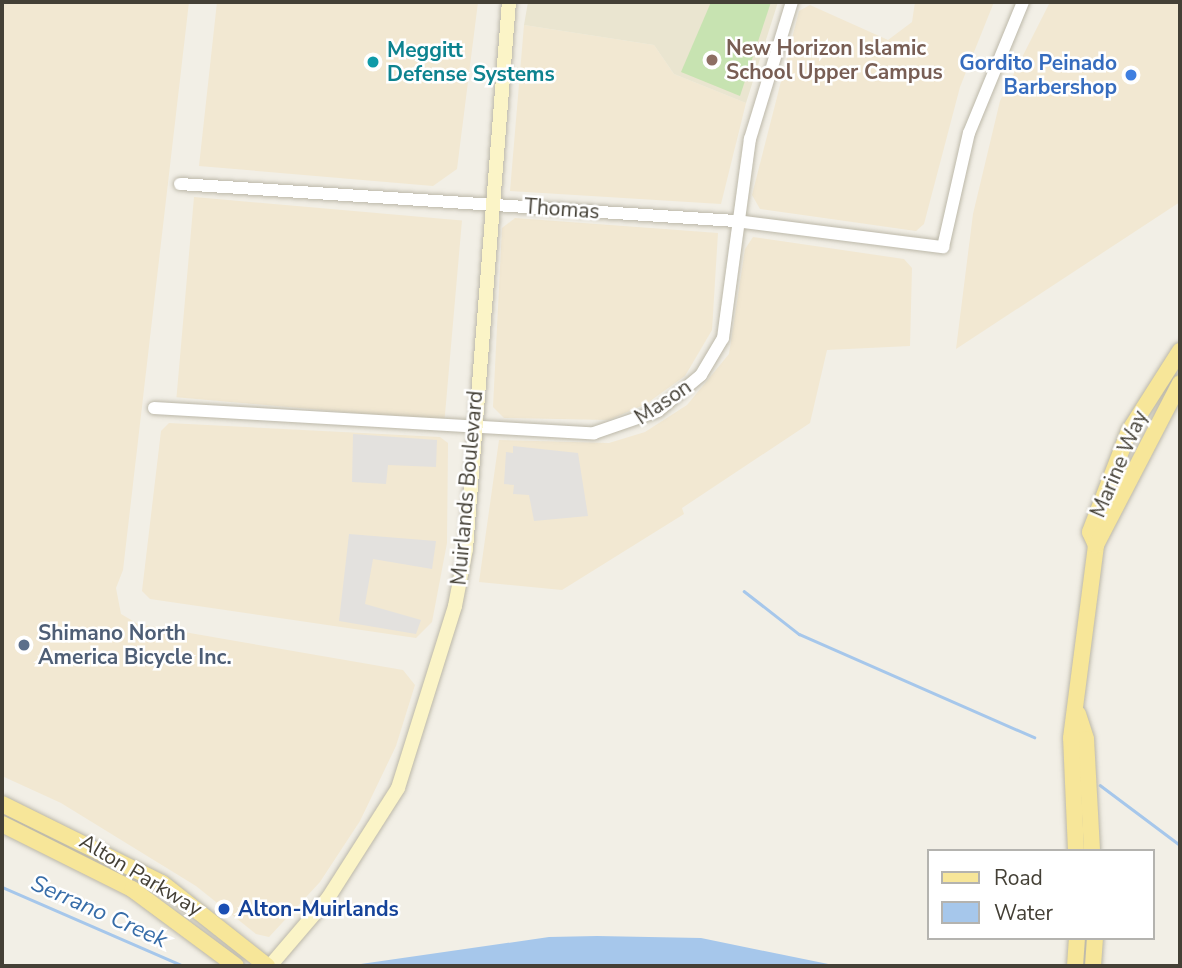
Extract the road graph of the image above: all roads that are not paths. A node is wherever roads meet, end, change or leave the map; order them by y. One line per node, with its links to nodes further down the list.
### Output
1 (509, 2): 5 (main road, Muirlands Boulevard)
2 (792, 2): 6 (street, Mason)
3 (1023, 2): 6 (street, Thomas)
4 (180, 184): 5 (street, Thomas)
5 (489, 204): 6 (street, Thomas); 10 (main road, Muirlands Boulevard)
6 (736, 221): 10 (street, Mason)
7 (1180, 351): 11 (main road, Marine Way)
8 (1180, 383): 11 (main road, Marine Way)
9 (154, 408): 10 (street, Mason)
10 (475, 426): 22 (main road, Muirlands Boulevard)
11 (1096, 545): 12 (main road, Marine Way)
12 (1078, 714): 15 (main road, Marine Way); 16 (main road, Marine Way)
13 (2, 804): 22 (main road, Alton Parkway)
14 (2, 824): 17 (main road, Alton Parkway)
15 (1076, 849)
16 (1091, 849)
17 (204, 940): 20 (main road); 21 (main road, Alton Parkway)
18 (1077, 940): 23 (main road)
19 (1094, 940): 24 (main road)
20 (219, 966)
21 (236, 966)
22 (268, 966)
23 (1075, 966)
24 (1093, 966)

